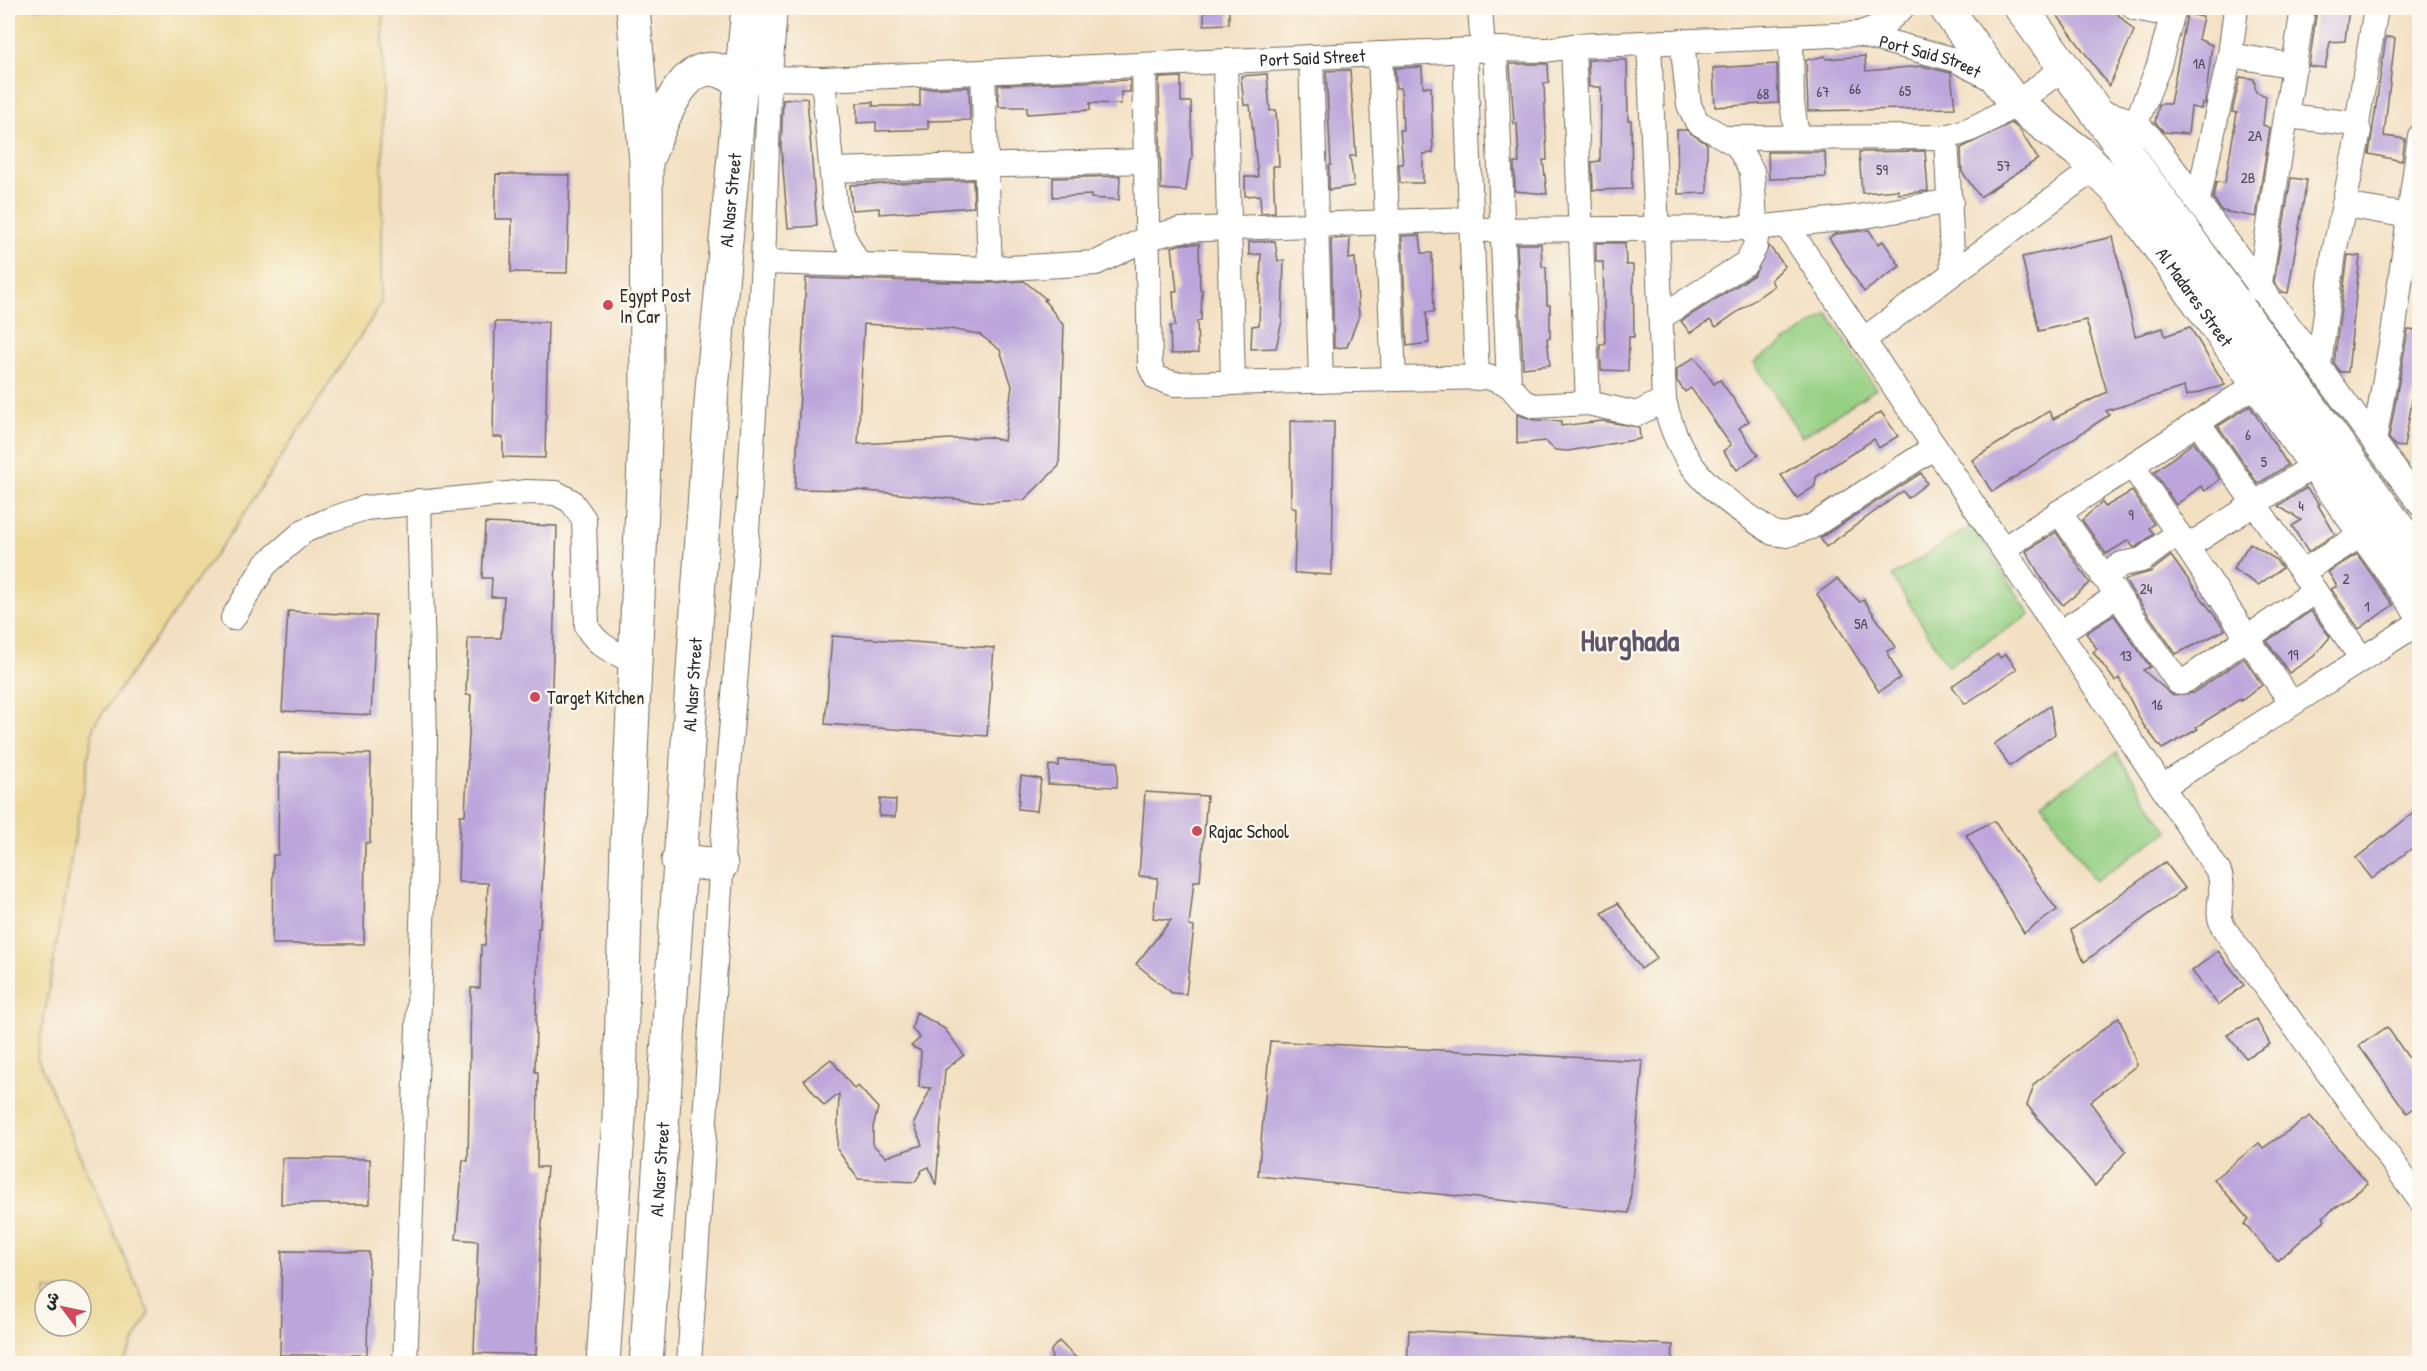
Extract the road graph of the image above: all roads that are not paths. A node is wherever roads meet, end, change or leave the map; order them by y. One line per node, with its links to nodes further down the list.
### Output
1 (633, 8): 40 (main road)
2 (748, 8): 29 (main road, Al Nasr Street)
3 (776, 8): 29 (street)
4 (1480, 8): 19 (street)
5 (1902, 8): 14 (street, Port Said Street)
6 (1946, 8): 30 (main road, Al Madares Street)
7 (2021, 8): 26 (main road, Al Madares Street)
8 (2135, 8): 9 (street)
9 (2166, 8)
10 (2174, 8): 33 (street)
11 (2236, 8): 21 (street)
12 (2303, 8): 25 (street)
13 (2376, 8): 34 (street)
14 (1858, 34): 15 (street, Port Said Street); 30 (street, Port Said Street)
15 (1791, 37): 16 (street, Port Said Street); 36 (street)
16 (1682, 42): 17 (street, Port Said Street); 38 (street)
17 (1649, 43): 18 (street, Port Said Street); 53 (street)
18 (1573, 46): 19 (street, Port Said Street); 56 (street)
19 (1481, 50): 20 (street, Port Said Street); 49 (street); 55 (street)
20 (1380, 54): 22 (street, Port Said Street); 48 (street)
21 (2230, 55): 25 (street); 44 (street)
22 (1311, 57): 23 (street, Port Said Street); 50 (street)
23 (1225, 61): 24 (street, Port Said Street); 54 (street)
24 (1144, 64): 27 (street, Port Said Street); 39 (street)
25 (2295, 66): 32 (street)
26 (2065, 67): 30 (street); 31 (main road, Al Madares Street)
27 (983, 72): 28 (street, Port Said Street); 41 (street)
28 (823, 79): 29 (street, Port Said Street); 43 (street)
29 (756, 81): 40 (main road); 58 (street); 100 (main road, Al Nasr Street)
30 (2007, 93): 37 (street); 42 (main road, Al Madares Street)
31 (2098, 113): 33 (street); 87 (main road, Al Madares Street)
32 (2288, 116): 34 (street); 63 (street)
33 (2136, 123): 44 (street)
34 (2357, 124): 46 (street)
35 (2420, 136): 47 (street)
36 (1797, 137): 37 (street); 38 (street)
37 (1946, 137): 45 (street)
38 (1726, 138): 52 (street)
39 (1146, 161): 41 (street); 57 (street)
40 (646, 162): 97 (main road)
41 (986, 166): 43 (street); 60 (street)
42 (2095, 168): 61 (street); 71 (main road, Al Madares Street)
43 (832, 170): 59 (street)
44 (2198, 200): 63 (street)
45 (1951, 201): 51 (street); 61 (street)
46 (2344, 205): 47 (street); 66 (street)
47 (2410, 216): 62 (street)
48 (1387, 223): 49 (street); 50 (street); 68 (street)
49 (1472, 224): 55 (street); 67 (street)
50 (1316, 226): 54 (street); 69 (street)
51 (1787, 226): 52 (street); 65 (street)
52 (1756, 228): 53 (street); 64 (street)
53 (1656, 229): 56 (street); 64 (street)
54 (1229, 230): 57 (street); 70 (street)
55 (1503, 230): 56 (street); 72 (street)
56 (1580, 230): 74 (street)
57 (1147, 238): 60 (street); 70 (street)
58 (764, 262): 59 (street); 101 (street)
59 (859, 266): 60 (street)
60 (990, 270)
61 (1953, 273): 65 (street)
62 (2410, 279): 77 (street)
63 (2259, 289): 66 (street)
64 (1660, 317): 73 (street)
65 (1863, 340): 76 (street)
66 (2319, 365): 77 (street)
67 (1477, 378): 68 (street); 72 (street)
68 (1394, 379): 69 (street)
69 (1321, 381): 70 (street)
70 (1233, 383)
71 (2257, 384): 75 (street); 79 (main road, Al Madares Street)
72 (1509, 385): 74 (street)
73 (1664, 400): 74 (street); 76 (street)
74 (1588, 404)
75 (2198, 422): 78 (street); 81 (street)
76 (1935, 447): 86 (street)
77 (2378, 447): 82 (street)
78 (2132, 465): 83 (street); 85 (street)
79 (2315, 465): 81 (street); 84 (main road, Al Madares Street)
80 (419, 501): 92 (street); 97 (street); 103 (street)
81 (2255, 504): 85 (street); 89 (street)
82 (2420, 504)
83 (2059, 512): 86 (street); 88 (street)
84 (2364, 533): 89 (street); 91 (main road, Al Madares Street)
85 (2182, 540): 88 (street); 95 (street)
86 (2002, 549): 94 (street)
87 (2420, 558)
88 (2103, 577): 90 (street)
89 (2308, 581): 95 (street); 96 (street)
90 (2117, 596): 94 (street); 95 (street)
91 (2420, 610)
92 (233, 618)
93 (2420, 622): 96 (street)
94 (2059, 633): 99 (street)
95 (2248, 638): 98 (street)
96 (2362, 659): 98 (street)
97 (635, 662): 104 (main road)
98 (2292, 704): 99 (street)
99 (2162, 787): 102 (street)
100 (678, 861): 101 (main road); 105 (main road, Al Nasr Street)
101 (721, 865): 106 (street)
102 (2420, 1200)
103 (405, 1364)
104 (603, 1364)
105 (646, 1364)
106 (689, 1364)

